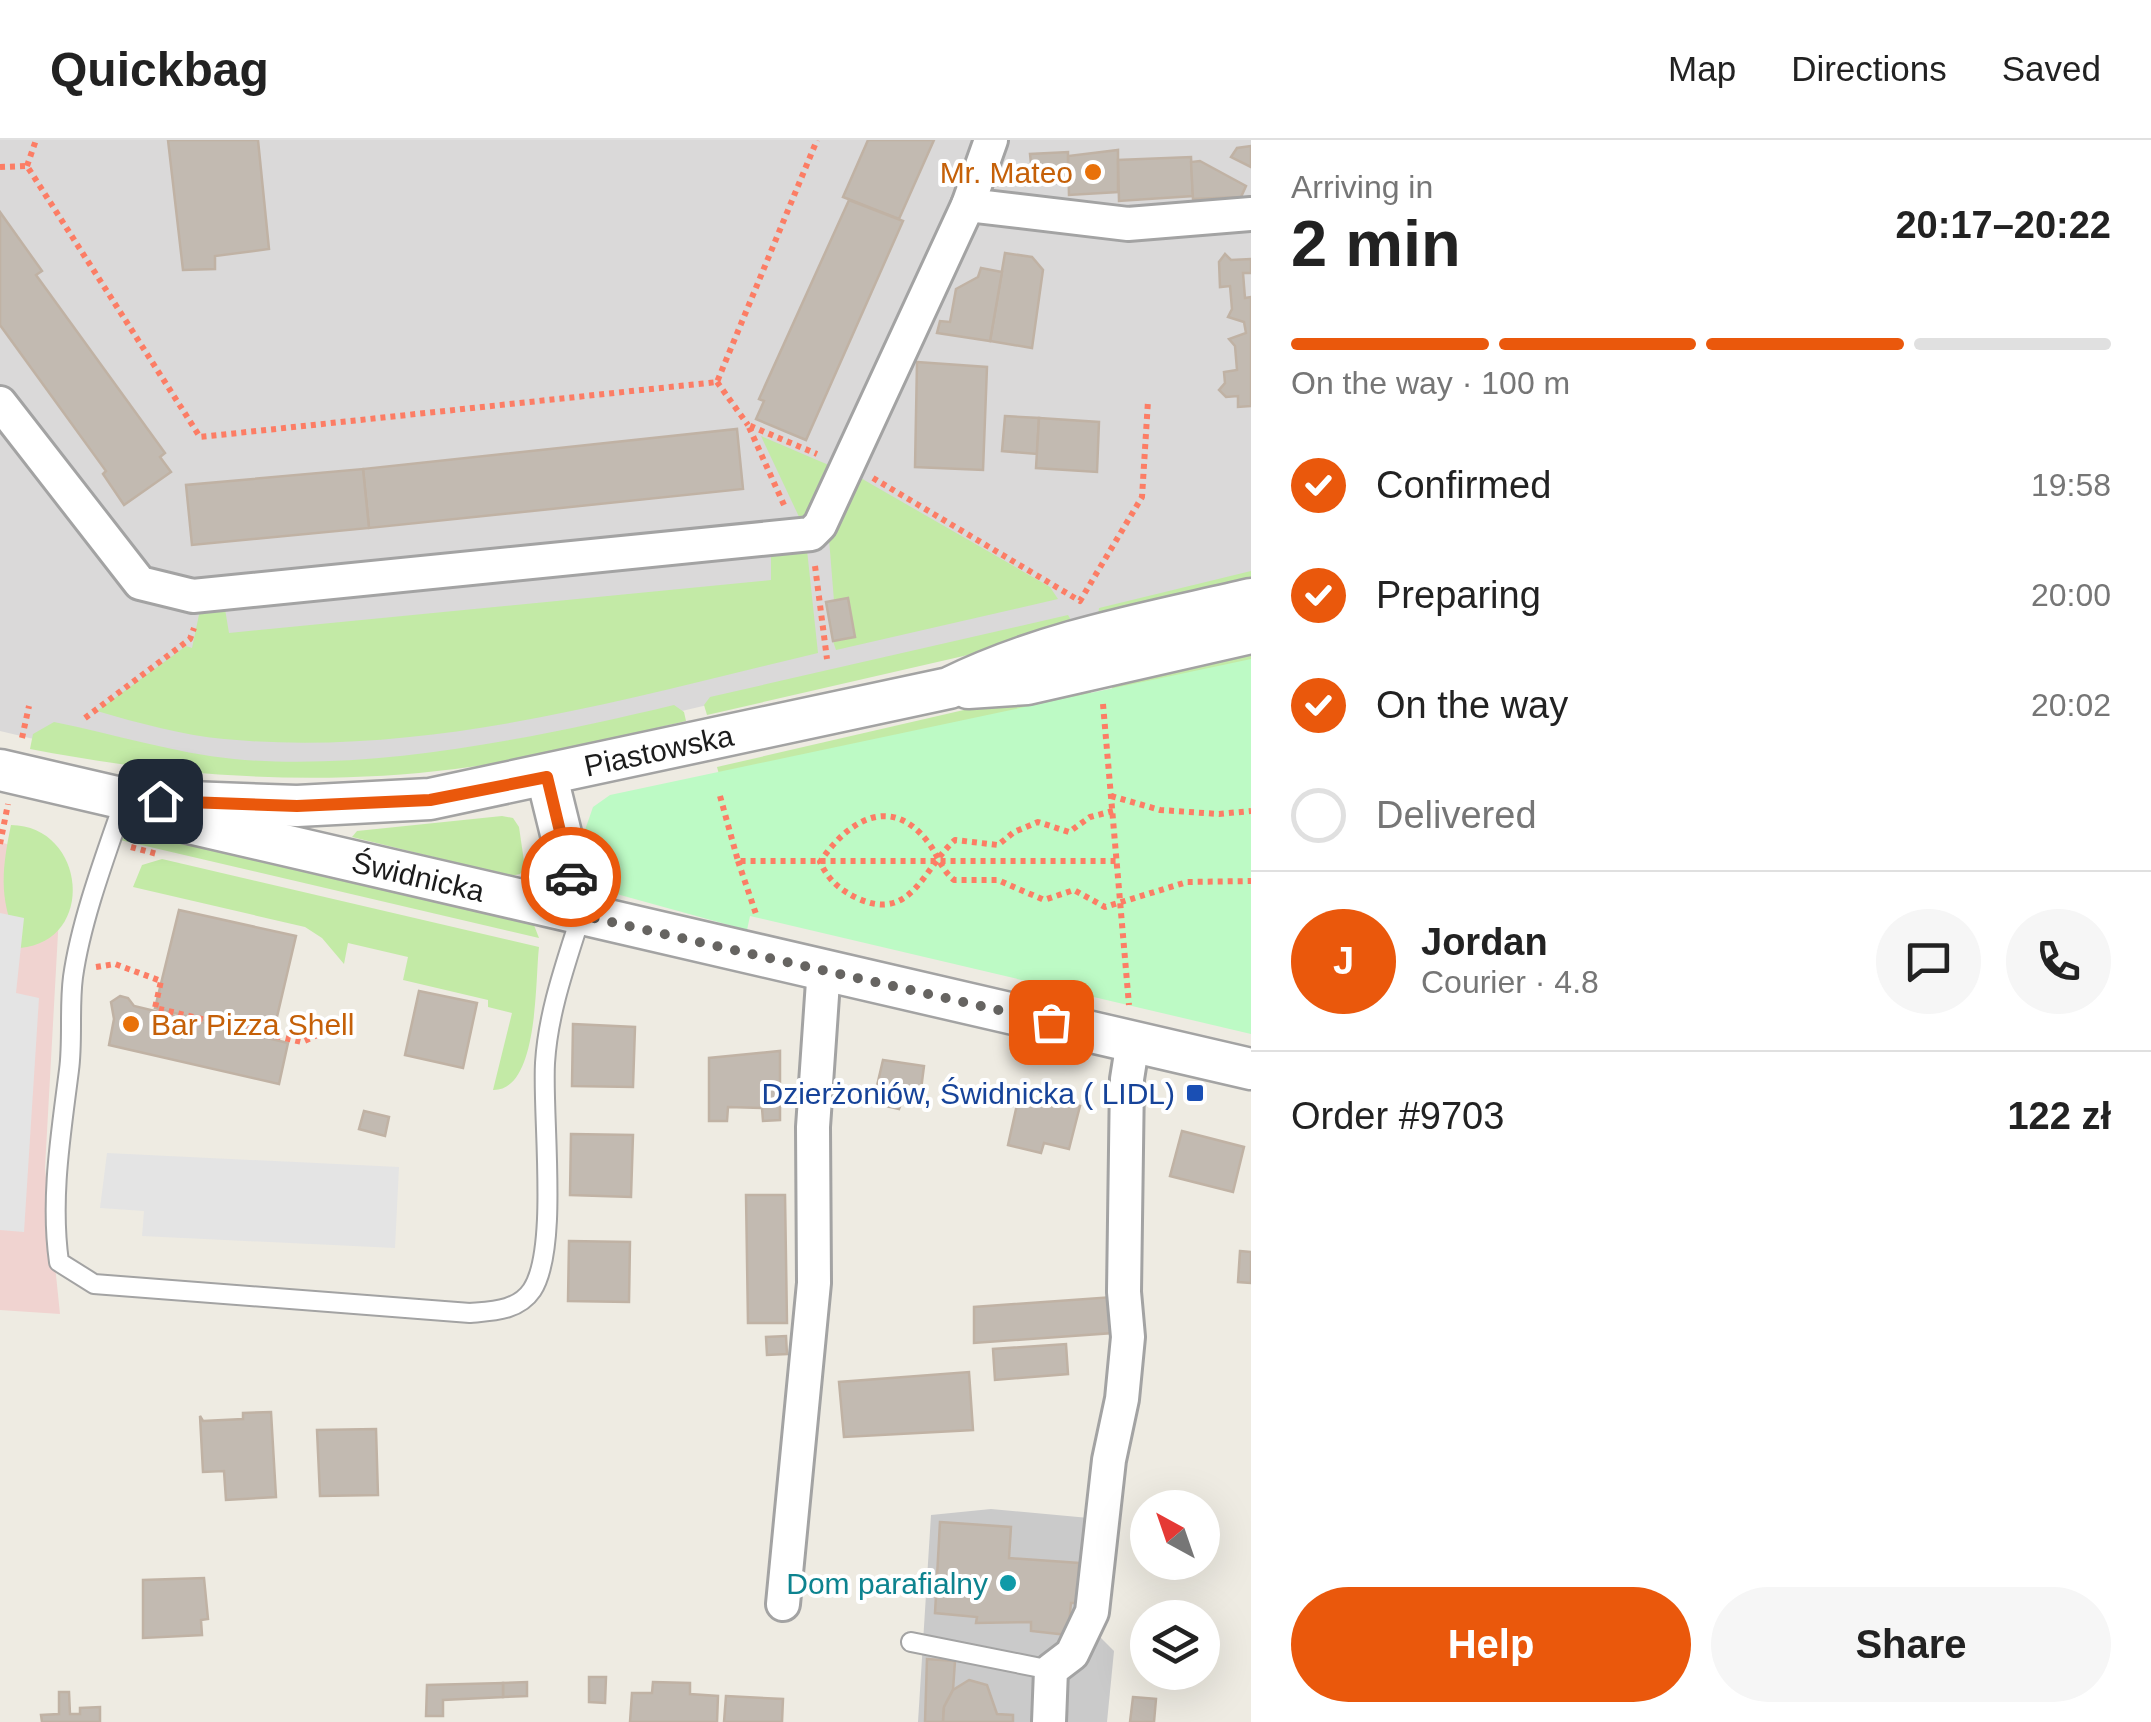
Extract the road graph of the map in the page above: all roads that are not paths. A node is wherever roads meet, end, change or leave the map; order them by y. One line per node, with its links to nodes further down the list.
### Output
1 (990, 140): 2 (street)
2 (968, 206): 3 (street); 4 (street)
3 (1251, 214)
4 (0, 403)
5 (1251, 599): 7 (street, Piastowska)
6 (1251, 633): 7 (street, Piastowska)
7 (948, 688): 9 (street, Piastowska)
8 (0, 770): 10 (street, Świdnicka)
9 (547, 777): 10 (street, Piastowska); 11 (street)
10 (125, 800): 11 (street, Świdnicka); 11 (lane)
11 (580, 915): 12 (street, Świdnicka)
12 (824, 967): 13 (street, Świdnicka); 15 (street)
13 (1131, 1028): 14 (street, Świdnicka); 17 (street)
14 (1251, 1070)
15 (783, 1604)
16 (912, 1642): 17 (lane)
17 (1051, 1670): 18 (street)
18 (1048, 1722)

